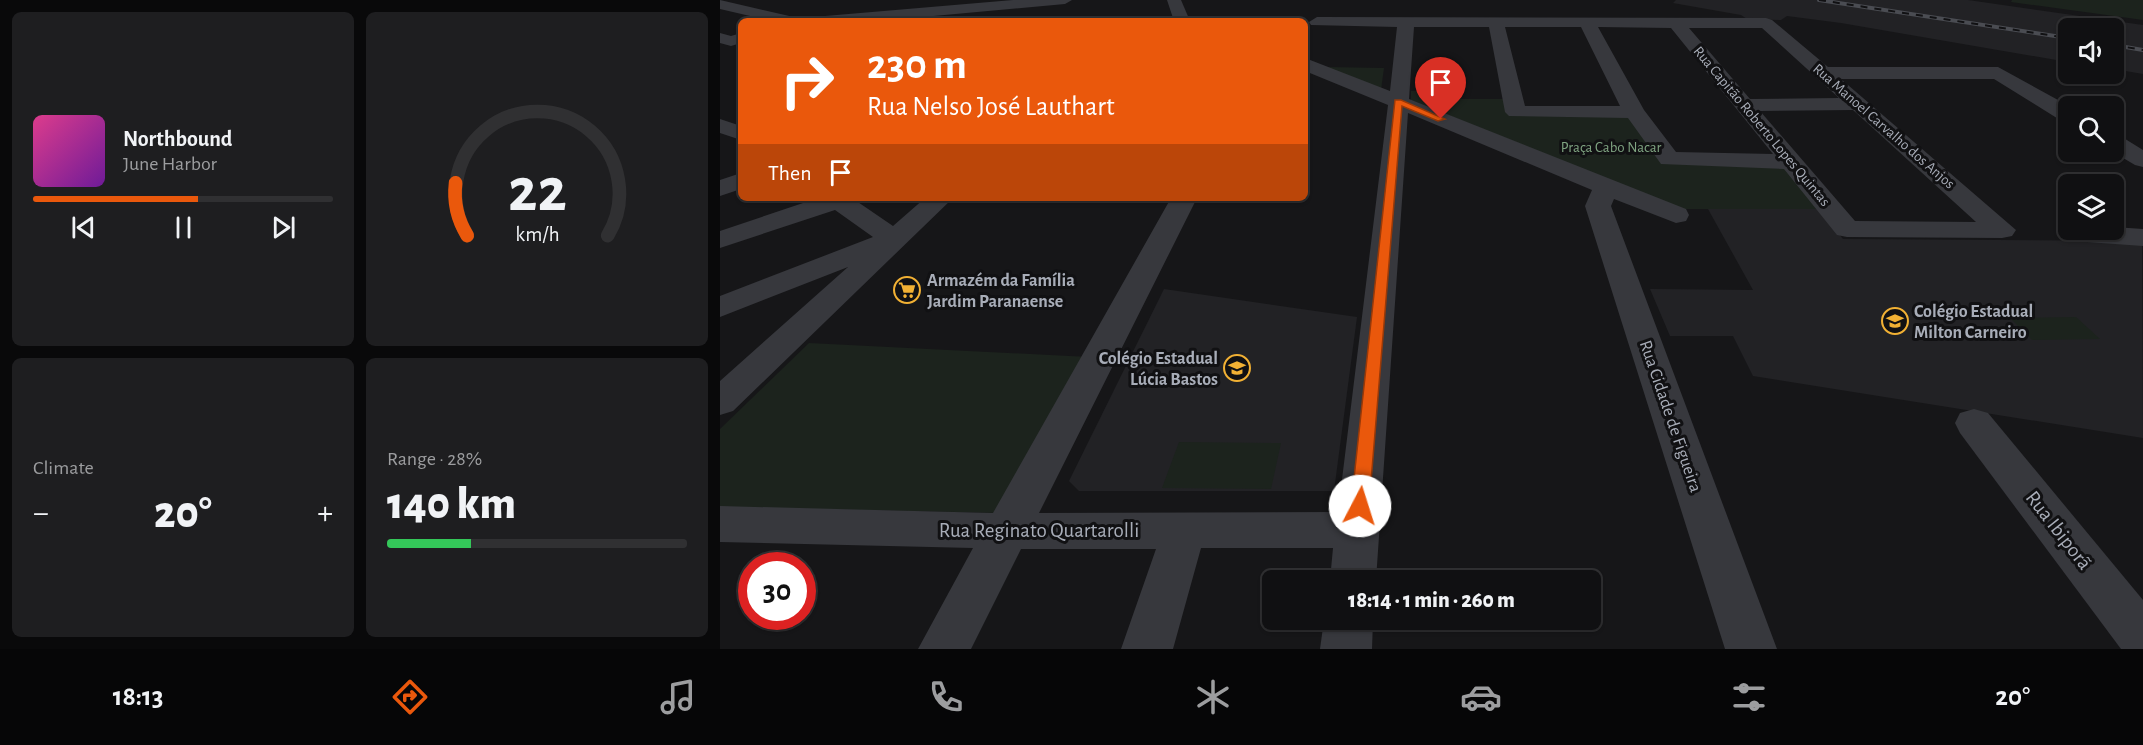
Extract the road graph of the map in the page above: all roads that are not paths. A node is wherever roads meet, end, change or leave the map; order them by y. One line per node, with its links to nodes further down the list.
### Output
1 (1065, 0): 3 (street)
2 (1174, 0): 11 (street)
3 (940, 6): 10 (street)
4 (1369, 6): 17 (street)
5 (1599, 6): 14 (street)
6 (725, 8): 8 (street)
7 (804, 9): 8 (street)
8 (772, 16): 9 (street)
9 (780, 18)
10 (880, 18)
11 (1181, 18)
12 (1406, 22): 13 (street); 17 (street); 20 (street)
13 (1496, 23): 14 (street); 24 (street)
14 (1561, 23): 15 (street)
15 (1587, 23): 16 (street); 24 (street)
16 (1677, 23): 19 (street, Rua Manoel Carvalho dos Anjos); 21 (street, Rua Capitão Roberto Lopes Quintas)
17 (1311, 24)
18 (1308, 65): 20 (street)
19 (1823, 73): 22 (street, Rua Manoel Carvalho dos Anjos); 23 (street)
20 (1398, 102): 31 (street); 47 (street)
21 (1744, 105): 22 (street); 29 (street, Rua Capitão Roberto Lopes Quintas)
22 (1859, 105): 38 (street, Rua Manoel Carvalho dos Anjos)
23 (2058, 109)
24 (1634, 112): 29 (street)
25 (720, 126): 26 (street)
26 (738, 132)
27 (2124, 148): 28 (street)
28 (2143, 160)
29 (1792, 162): 38 (street, Rua Capitão Roberto Lopes Quintas)
30 (738, 182): 32 (street)
31 (1611, 187): 37 (street); 56 (street, Rua Cidade de Figueira)
32 (720, 188)
33 (830, 201): 42 (street)
34 (839, 201): 41 (street)
35 (937, 201): 41 (street)
36 (1182, 201): 48 (street)
37 (1676, 215)
38 (1847, 229)
39 (2124, 236): 40 (street)
40 (2141, 237)
41 (894, 239): 43 (street); 44 (street)
42 (720, 240)
43 (720, 307)
44 (720, 402)
45 (1974, 423): 52 (street, Rua Ibiporã)
46 (720, 524): 48 (street, Rua Reginato Quartarolli)
47 (1358, 530): 49 (street, Rua Reginato Quartarolli); 50 (street)
48 (1007, 531): 49 (street, Rua Reginato Quartarolli); 53 (street)
49 (1184, 531): 54 (street)
50 (1354, 570)
51 (1348, 630): 55 (street)
52 (2143, 638)
53 (944, 649)
54 (1147, 649)
55 (1346, 649)
56 (1751, 649)

